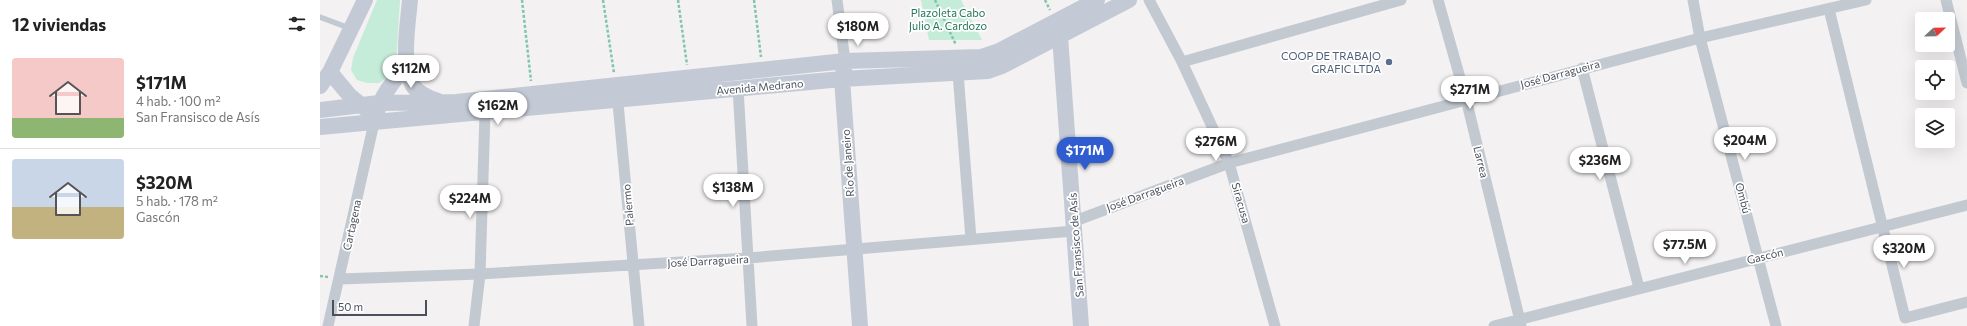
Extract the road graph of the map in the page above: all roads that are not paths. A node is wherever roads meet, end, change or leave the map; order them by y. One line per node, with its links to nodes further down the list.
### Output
1 (365, 0): 14 (main road)
2 (410, 0): 19 (main road)
3 (837, 0): 17 (street, Río de Janeiro)
4 (1097, 0): 15 (main road, Avenida Medrano)
5 (1129, 0): 15 (main road, Avenida Medrano)
6 (1149, 0): 18 (street, Siracusa)
7 (1401, 0): 18 (street)
8 (1438, 0): 28 (street, Larrea)
9 (1693, 0): 16 (street, Ombú)
10 (1866, 0): 12 (street, José Darragueira)
11 (1946, 0): 24 (street)
12 (1829, 9): 16 (street, José Darragueira); 38 (street)
13 (320, 17): 14 (lane)
14 (351, 29): 21 (main road)
15 (1058, 29): 17 (main road, Avenida Medrano); 22 (main road, Avenida Medrano); 37 (main road, San Fransisco de Asís)
16 (1700, 38): 20 (street, José Darragueira); 42 (street, Ombú)
17 (845, 61): 23 (main road, Río de Janeiro); 27 (main road, Avenida Medrano)
18 (1182, 62): 35 (street, Siracusa)
19 (406, 65): 29 (main road); 30 (main road)
20 (1582, 68): 28 (street, José Darragueira); 46 (street)
21 (330, 72): 25 (main road); 30 (main road)
22 (958, 73): 23 (main road, Avenida Medrano); 39 (street)
23 (842, 80): 26 (main road, Avenida Medrano); 40 (main road, Río de Janeiro)
24 (1967, 83)
25 (320, 86)
26 (738, 88): 27 (main road, Avenida Medrano); 41 (street)
27 (617, 92): 29 (main road, Avenida Medrano); 32 (main road, Avenida Medrano); 43 (street, Palermo)
28 (1466, 99): 35 (street, José Darragueira); 48 (street, Larrea)
29 (442, 103): 30 (main road, Avenida Medrano)
30 (372, 104): 31 (main road, Avenida Medrano); 33 (main road)
31 (320, 110)
32 (485, 113): 33 (main road, Avenida Medrano); 44 (street)
33 (374, 123): 34 (main road, Avenida Medrano); 45 (street, Cartagena)
34 (320, 127)
35 (1229, 163): 37 (street, José Darragueira); 55 (street, Siracusa)
36 (1967, 205): 38 (street, Gascón)
37 (1074, 226): 39 (street, José Darragueira); 54 (main road, San Fransisco de Asís)
38 (1882, 226): 42 (street, Gascón); 47 (street)
39 (971, 239): 40 (street, José Darragueira)
40 (854, 249): 41 (street, José Darragueira); 53 (main road, Río de Janeiro)
41 (748, 258): 43 (street, José Darragueira); 52 (street)
42 (1759, 258): 46 (street, Gascón); 57 (street, Ombú)
43 (634, 265): 44 (street, José Darragueira); 51 (street, Palermo)
44 (480, 274): 45 (street, José Darragueira); 50 (street)
45 (340, 279): 49 (street, Cartagena)
46 (1639, 288): 48 (street, Gascón)
47 (1967, 302)
48 (1520, 323): 56 (street, Gascón)
49 (328, 326)
50 (474, 326)
51 (639, 326)
52 (752, 326)
53 (860, 326)
54 (1081, 326)
55 (1275, 326)
56 (1494, 326)
57 (1776, 326)

